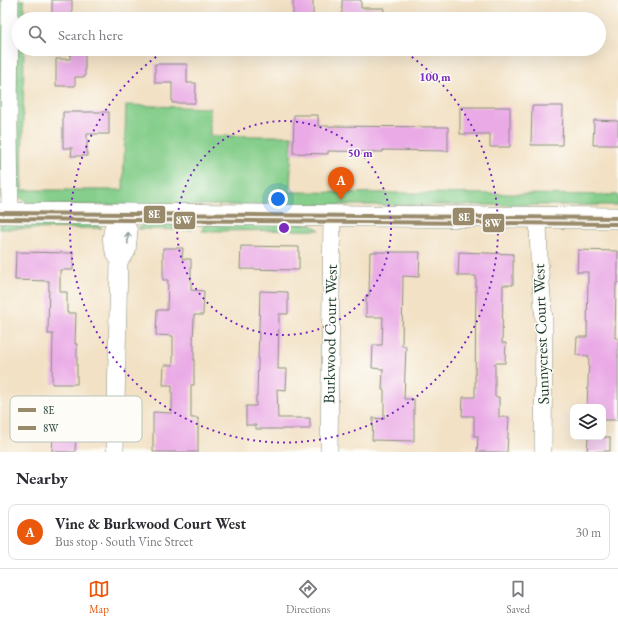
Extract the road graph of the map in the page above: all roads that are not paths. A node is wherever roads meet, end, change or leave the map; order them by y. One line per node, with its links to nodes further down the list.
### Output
1 (10, 0): 2 (street)
2 (5, 213): 3 (street)
3 (118, 214): 4 (street); 7 (street)
4 (332, 215): 5 (street); 10 (street, Burkwood Court West)
5 (538, 217): 6 (street); 11 (street, Sunnycrest Court West)
6 (618, 218)
7 (116, 396)
8 (115, 442): 9 (street)
9 (115, 452)
10 (329, 452)
11 (543, 452)

